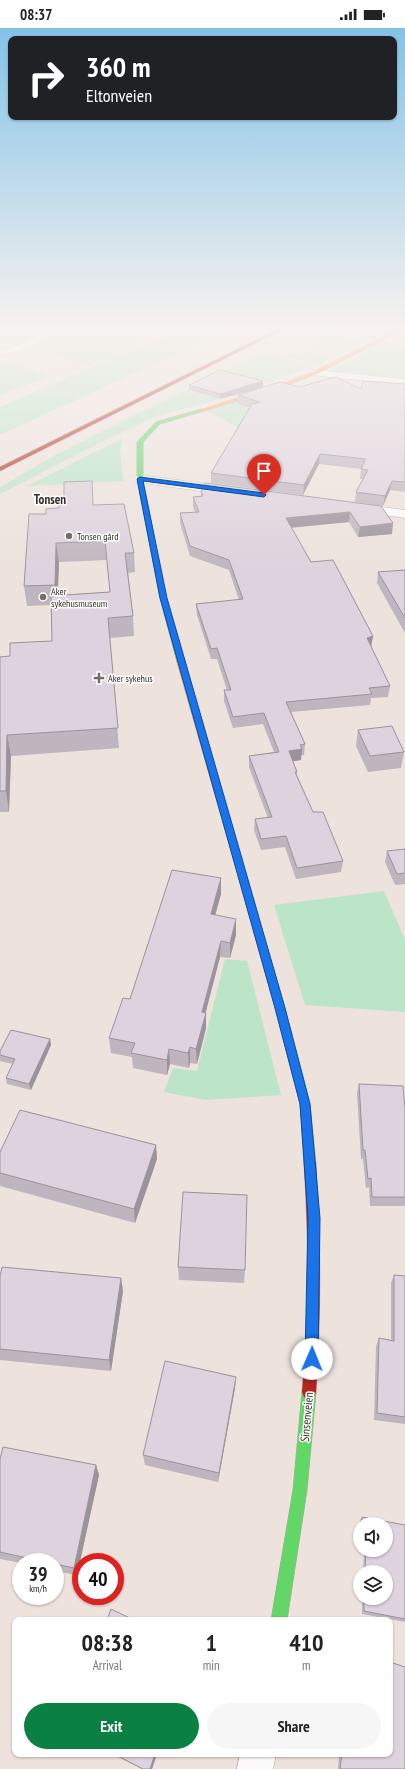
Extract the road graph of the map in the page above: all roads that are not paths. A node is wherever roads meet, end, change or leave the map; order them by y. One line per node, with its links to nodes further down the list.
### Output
1 (118, 410): 3 (main road)
2 (200, 410): 4 (main road, Sinsenveien)
3 (0, 469)
4 (140, 479): 5 (street); 8 (main road, Sinsenveien)
5 (240, 492)
6 (348, 506): 7 (street)
7 (405, 514)
8 (280, 1617)
9 (258, 1757): 10 (street)
10 (256, 1769)

